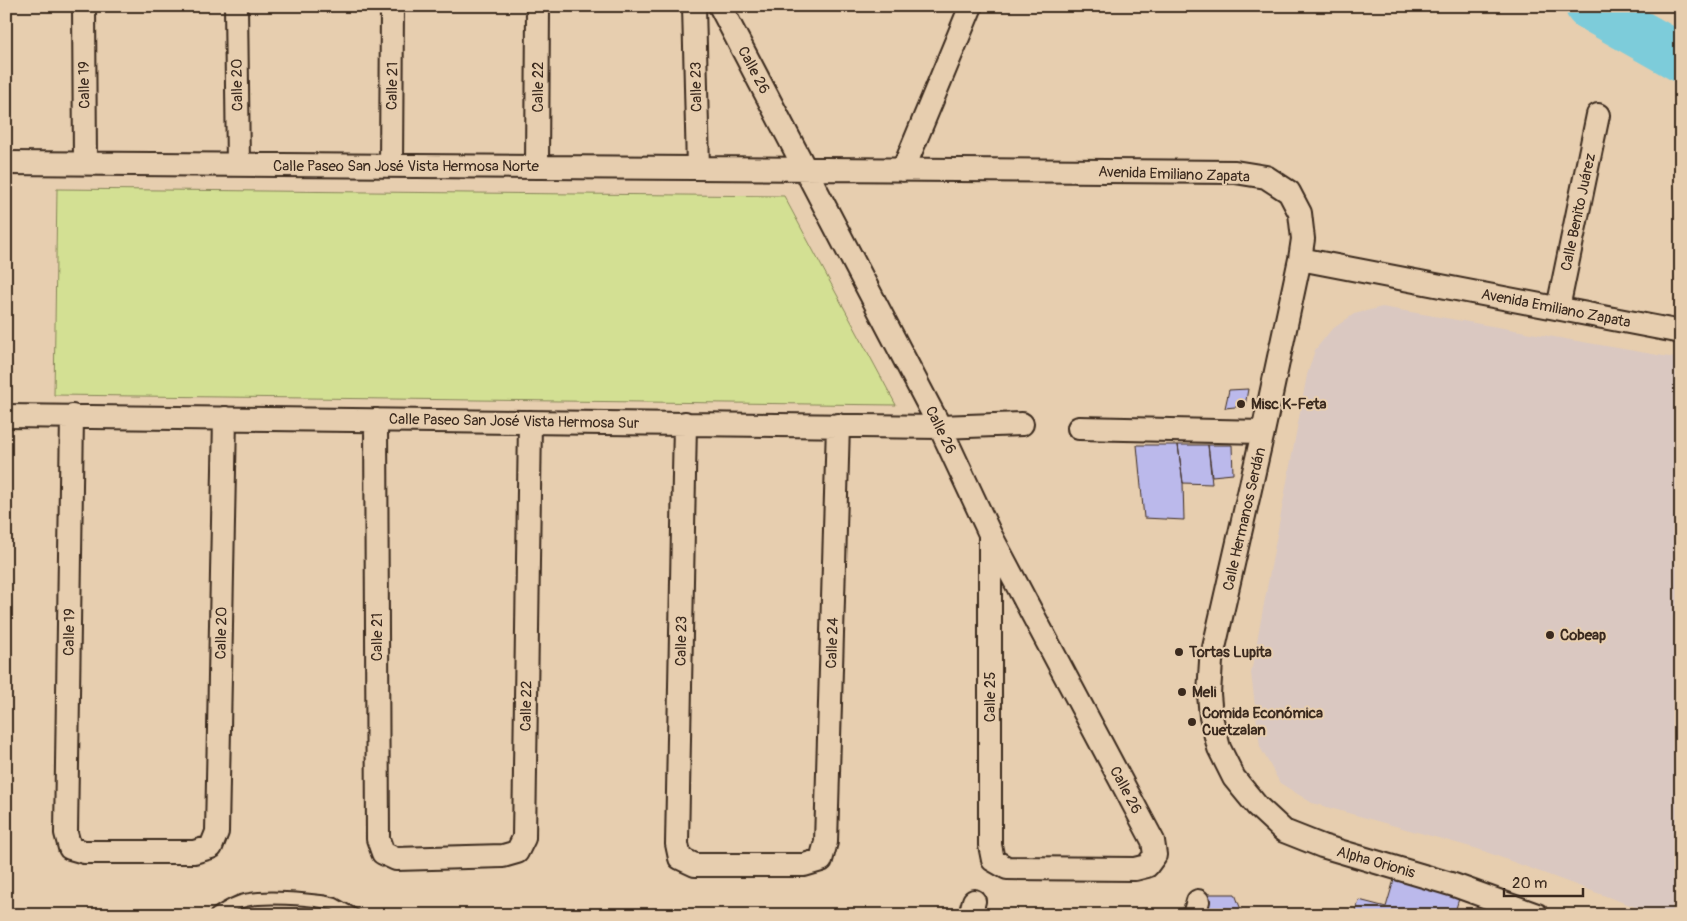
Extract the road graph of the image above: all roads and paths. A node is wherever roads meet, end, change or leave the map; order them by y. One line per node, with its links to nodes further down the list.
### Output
1 (84, 6): 10 (street, Calle 19)
2 (236, 6): 11 (street, Calle 20)
3 (392, 6): 12 (street, Calle 21)
4 (538, 6): 13 (street, Calle 22)
5 (694, 6): 14 (street, Calle 23)
6 (720, 6): 15 (street, Calle 26)
7 (972, 6): 16 (street)
8 (1598, 115): 18 (street, Calle Benito Juárez)
9 (6, 163): 10 (street, Calle Paseo San José Vista Hermosa Norte)
10 (86, 163): 11 (street, Calle Paseo San José Vista Hermosa Norte)
11 (238, 165): 12 (street, Calle Paseo San José Vista Hermosa Norte)
12 (391, 166): 13 (street, Calle Paseo San José Vista Hermosa Norte)
13 (537, 167): 14 (street, Calle Paseo San José Vista Hermosa Norte)
14 (698, 168): 15 (street, Calle Paseo San José Vista Hermosa Norte)
15 (807, 169): 16 (street, Avenida Emiliano Zapata); 28 (street, Calle 26)
16 (903, 170): 17 (street, Avenida Emiliano Zapata)
17 (1300, 258): 18 (street, Avenida Emiliano Zapata); 30 (street, Calle Hermanos Serdán)
18 (1558, 308): 19 (street, Avenida Emiliano Zapata)
19 (1681, 332)
20 (6, 416): 21 (street, Calle Paseo San José Vista Hermosa Sur)
21 (72, 416): 22 (street, Calle Paseo San José Vista Hermosa Sur); 33 (street, Calle 19)
22 (225, 418): 23 (street, Calle Paseo San José Vista Hermosa Sur); 33 (street, Calle 20)
23 (376, 420): 24 (street, Calle Paseo San José Vista Hermosa Sur); 34 (street, Calle 21)
24 (530, 422): 25 (street, Calle Paseo San José Vista Hermosa Sur); 34 (street, Calle 22)
25 (685, 423): 27 (street, Calle Paseo San José Vista Hermosa Sur); 35 (street, Calle 23)
26 (1022, 424): 28 (street, Calle Paseo San José Vista Hermosa Sur)
27 (838, 425): 28 (street, Calle Paseo San José Vista Hermosa Sur); 35 (street, Calle 24)
28 (940, 427): 31 (street, Calle 26)
29 (1078, 428): 30 (street)
30 (1263, 432): 32 (street, Calle Hermanos Serdán)
31 (990, 534): 36 (street, Calle 25); 36 (street, Calle 26)
32 (1234, 778): 39 (street, Alpha Orionis)
33 (211, 847)
34 (383, 853)
35 (821, 860)
36 (994, 860)
37 (216, 915): 38 (lane)
38 (354, 915)
39 (1537, 915)

